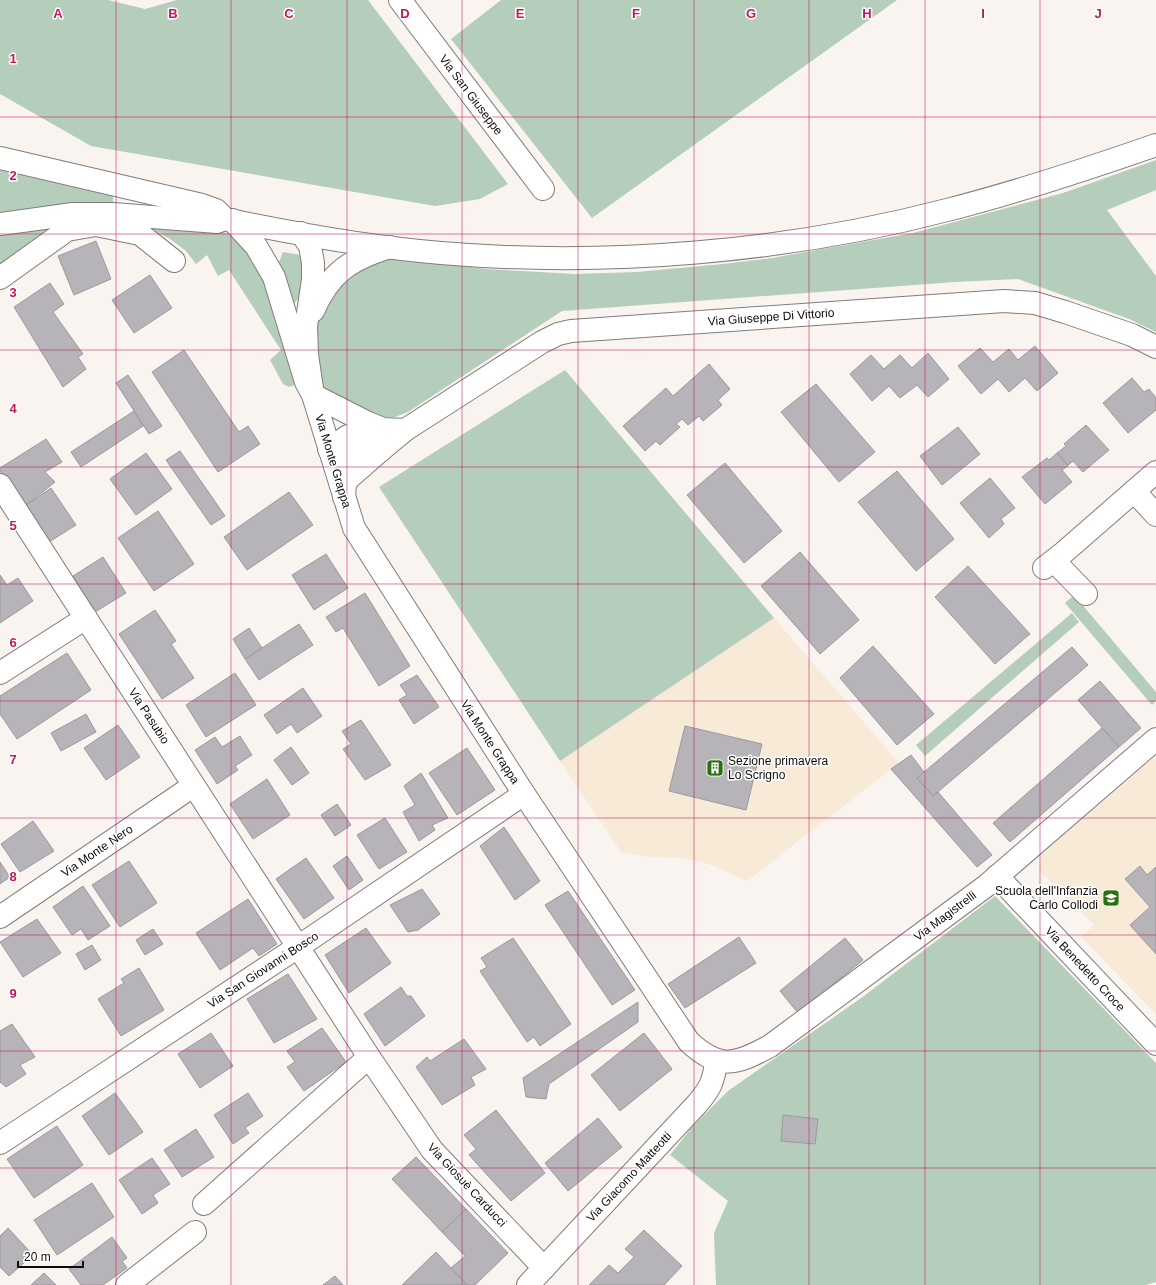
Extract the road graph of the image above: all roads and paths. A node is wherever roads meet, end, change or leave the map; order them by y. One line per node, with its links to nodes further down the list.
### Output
1 (400, 0): 4 (street, Via San Giuseppe)
2 (1156, 145): 8 (street)
3 (0, 158): 5 (street)
4 (543, 189)
5 (229, 219): 6 (street); 7 (street); 13 (street, Via Monte Grappa)
6 (0, 224)
7 (301, 233): 8 (street); 11 (street, Via Monte Grappa)
8 (390, 247): 11 (street, Via Monte Grappa)
9 (174, 261): 10 (street)
10 (0, 278)
11 (306, 327): 13 (street, Via Monte Grappa)
12 (1156, 347): 14 (street, Via Giuseppe Di Vittorio)
13 (313, 395): 14 (street, Via Giuseppe Di Vittorio); 15 (street, Via Monte Grappa)
14 (382, 439): 15 (street, Via Giuseppe Di Vittorio); 19 (street)
15 (329, 450): 19 (street, Via Monte Grappa)
16 (1156, 472): 18 (street)
17 (0, 485): 22 (street, Via Pasubio)
18 (1134, 491): 20 (street); 21 (street)
19 (344, 497): 26 (street, Via Monte Grappa)
20 (1153, 512)
21 (1086, 594)
22 (86, 618): 23 (street); 25 (street, Via Pasubio)
23 (0, 673)
24 (1156, 739): 27 (street, Via Magistrelli)
25 (193, 786): 28 (street, Via Monte Nero); 29 (street, Via Pasubio)
26 (524, 794): 29 (street, Via San Giovanni Bosco); 32 (street, Via Monte Grappa)
27 (997, 876): 30 (street, Via Benedetto Croce); 32 (street, Via Magistrelli)
28 (0, 917)
29 (298, 947): 31 (street, Via Giosuè Carducci); 33 (street, Via San Giovanni Bosco)
30 (1156, 1044)
31 (368, 1057): 34 (street); 36 (street, Via Giosuè Carducci)
32 (716, 1061): 36 (street, Via Giacomo Matteotti)
33 (2, 1137)
34 (204, 1204)
35 (195, 1232): 37 (street)
36 (544, 1268): 38 (street, Via Giacomo Matteotti)
37 (127, 1285)
38 (528, 1285)

